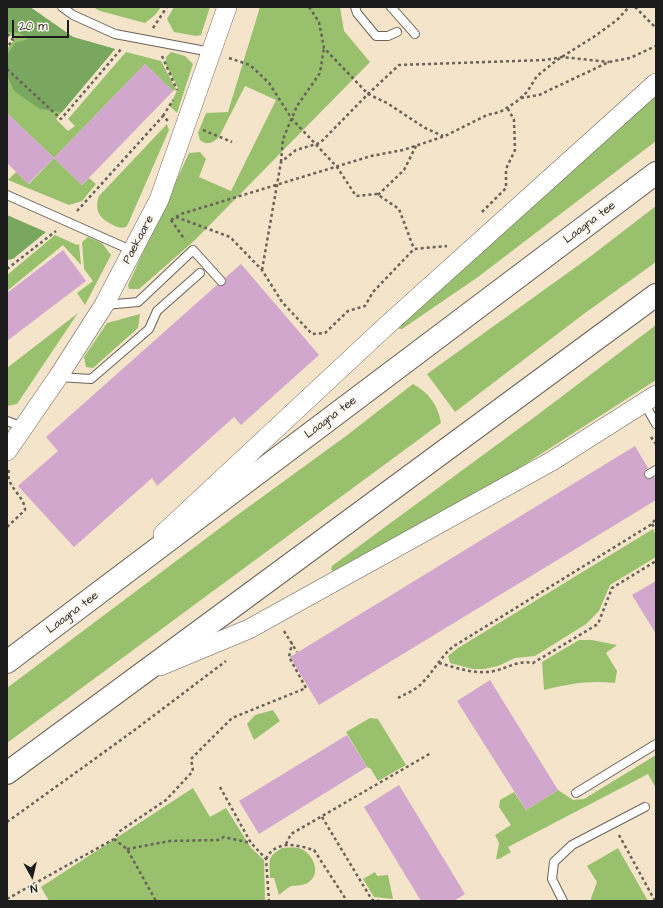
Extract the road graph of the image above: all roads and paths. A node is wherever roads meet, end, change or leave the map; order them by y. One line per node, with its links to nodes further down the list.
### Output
1 (62, 7): 13 (lane)
2 (167, 7): 14 (path)
3 (227, 7): 18 (street, Paekaare)
4 (309, 7): 17 (path)
5 (355, 7): 10 (lane)
6 (391, 7): 12 (lane)
7 (629, 7): 19 (path)
8 (636, 7): 9 (path)
9 (656, 28)
10 (397, 32)
11 (7, 34): 15 (path)
12 (415, 34)
13 (131, 37): 14 (lane); 22 (path)
14 (145, 40): 18 (lane)
15 (7, 46)
16 (656, 46): 21 (path)
17 (324, 48): 25 (path); 30 (path)
18 (212, 52): 30 (path); 32 (street, Paekaare)
19 (562, 57): 21 (path); 25 (path); 26 (path)
20 (162, 58): 24 (path)
21 (609, 62): 26 (path)
22 (7, 68)
23 (656, 83): 70 (street)
24 (177, 93)
25 (368, 94): 33 (path); 35 (path)
26 (521, 98): 28 (path)
27 (173, 99): 29 (path)
28 (507, 107): 33 (path); 44 (path)
29 (163, 116): 31 (path); 48 (path)
30 (292, 119): 35 (path); 37 (path)
31 (168, 121)
32 (187, 124): 34 (path); 45 (street, Paekaare)
33 (443, 136): 36 (path)
34 (232, 142)
35 (316, 144): 37 (path); 38 (path)
36 (416, 146): 38 (path); 43 (path)
37 (281, 162): 41 (path)
38 (337, 167): 41 (path); 43 (path)
39 (656, 173): 50 (main road, Laagna tee)
40 (656, 181): 50 (lane)
41 (276, 186): 46 (path); 55 (path)
42 (7, 195): 48 (lane)
43 (378, 195): 52 (path)
44 (480, 214)
45 (151, 216): 47 (path); 53 (street, Paekaare)
46 (176, 217): 47 (path); 55 (path)
47 (171, 220): 49 (path)
48 (67, 222): 53 (lane); 54 (path)
49 (183, 238)
50 (560, 245): 70 (main road, Laagna tee)
51 (448, 246): 52 (path)
52 (414, 249): 55 (path)
53 (133, 251): 59 (street, Paekaare)
54 (7, 268)
55 (262, 270)
56 (200, 273): 60 (lane)
57 (221, 281): 59 (lane)
58 (656, 295): 76 (main road)
59 (104, 305): 60 (street, Paekaare)
60 (58, 377): 62 (street, Paekaare)
61 (650, 399): 63 (lane); 76 (street)
62 (15, 424): 64 (street, Paekaare)
63 (656, 424)
64 (8, 449): 67 (path)
65 (656, 518): 66 (path)
66 (652, 524): 68 (path); 75 (path)
67 (7, 527)
68 (656, 530)
69 (656, 561): 75 (path)
70 (103, 590): 74 (main road, Laagna tee)
71 (283, 630): 72 (path)
72 (292, 644): 73 (path); 86 (path)
73 (297, 652)
74 (7, 662)
75 (439, 663): 77 (path)
76 (138, 675): 80 (main road)
77 (398, 698)
78 (656, 744): 82 (lane)
79 (431, 754): 84 (path)
80 (7, 773)
81 (220, 787): 87 (path)
82 (576, 794)
83 (645, 807): 85 (lane)
84 (322, 817): 88 (path); 95 (path)
85 (612, 824): 96 (lane); 97 (path)
86 (114, 839): 89 (path); 91 (path)
87 (251, 843): 89 (path); 90 (path)
88 (286, 844): 90 (path); 94 (path)
89 (126, 848): 92 (path)
90 (266, 859): 93 (path)
91 (7, 899)
92 (156, 901)
93 (269, 901)
94 (347, 901)
95 (379, 901)
96 (563, 901)
97 (655, 901)

